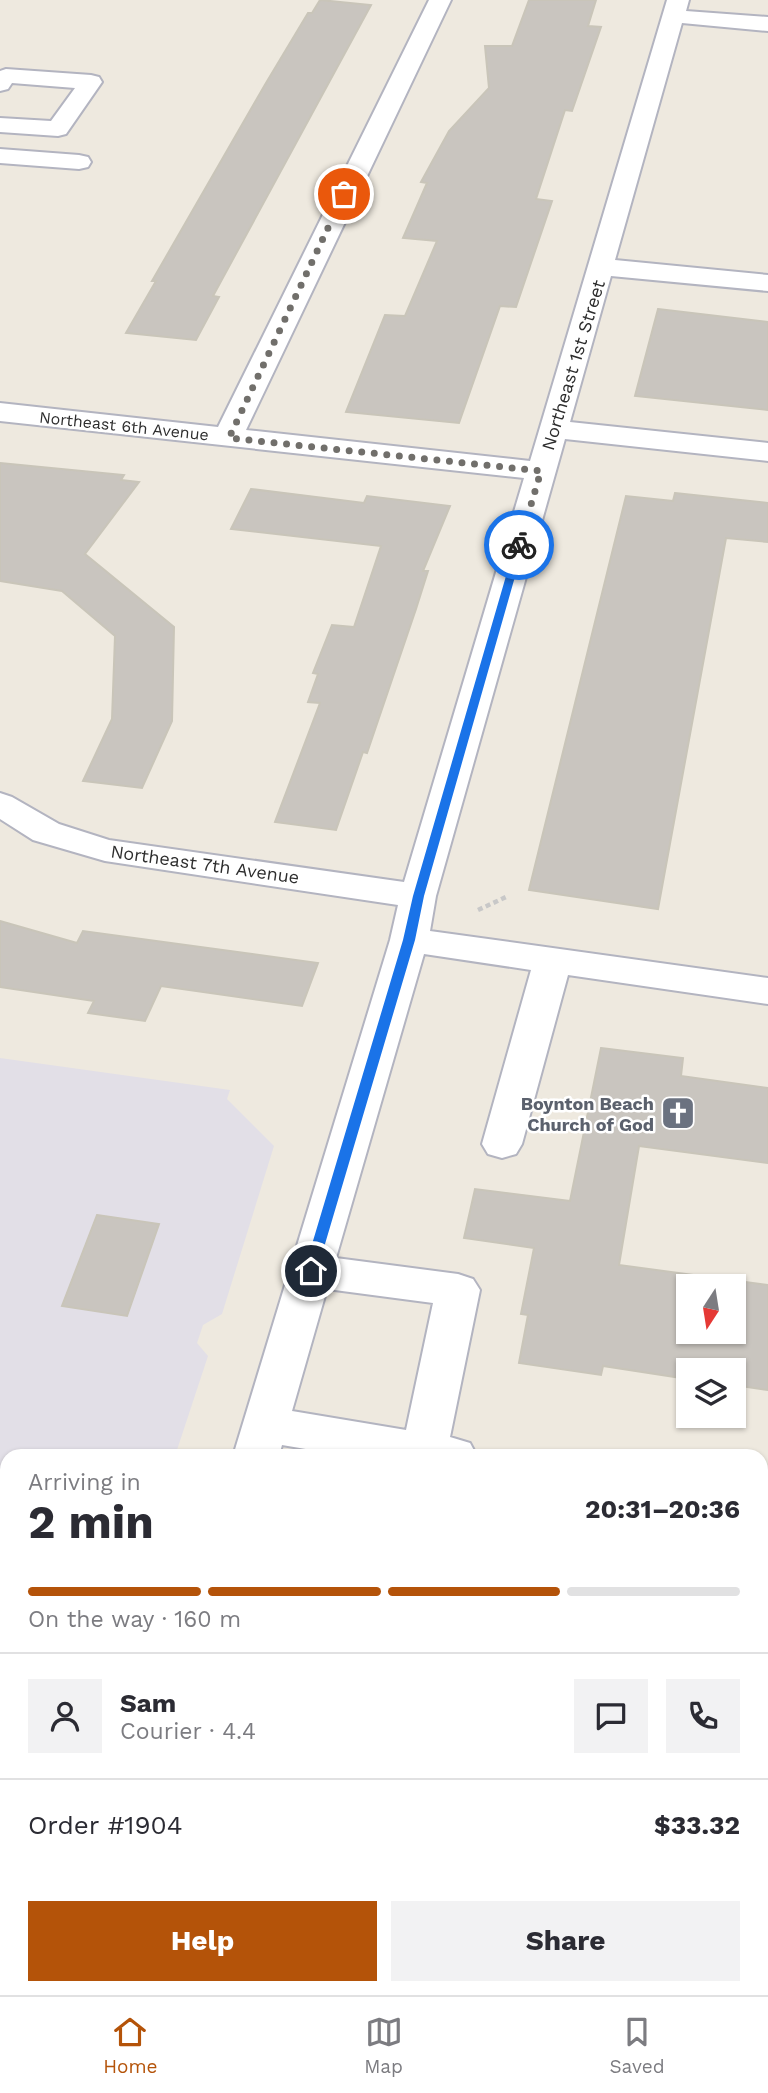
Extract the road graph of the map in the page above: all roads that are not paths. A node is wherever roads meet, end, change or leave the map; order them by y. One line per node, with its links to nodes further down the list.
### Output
1 (440, 0): 12 (street)
2 (676, 8): 3 (street); 8 (street, Northeast 1st Street)
3 (768, 24)
4 (0, 84): 5 (street)
5 (0, 125)
6 (0, 156): 7 (street)
7 (79, 162)
8 (603, 267): 9 (street); 11 (street, Northeast 1st Street)
9 (768, 283)
10 (0, 412): 12 (street, Northeast 6th Avenue)
11 (554, 429): 13 (street); 14 (street, Northeast 1st Street)
12 (229, 438): 14 (street, Northeast 6th Avenue)
13 (768, 452)
14 (541, 471): 16 (street, Northeast 1st Street)
15 (0, 804): 16 (street, Northeast 7th Avenue)
16 (418, 896): 17 (street, Northeast 1st Street)
17 (409, 940): 18 (street); 21 (street, Northeast 1st Street)
18 (553, 960): 19 (street); 20 (street)
19 (768, 991)
20 (502, 1144)
21 (311, 1271): 22 (street, Northeast 1st Street); 24 (street)
22 (260, 1440): 23 (street)
23 (384, 1449)
24 (439, 1449)

